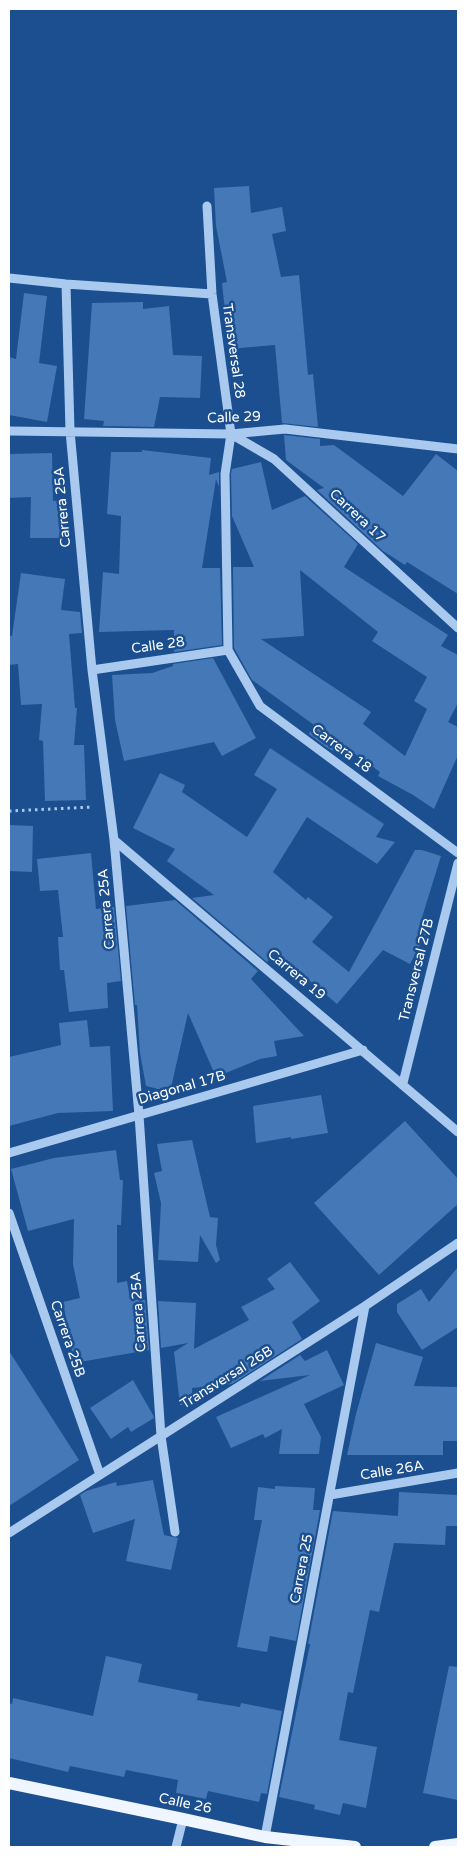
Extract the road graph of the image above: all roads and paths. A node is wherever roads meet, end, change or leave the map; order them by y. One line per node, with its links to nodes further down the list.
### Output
1 (207, 206): 4 (street, Transversal 28)
2 (9, 278): 3 (street)
3 (66, 284): 4 (street); 6 (street, Carrera 25A)
4 (212, 294): 7 (street, Transversal 28)
5 (9, 431): 6 (street, Calle 29)
6 (70, 432): 7 (street, Calle 29); 11 (street, Carrera 25A)
7 (231, 434): 8 (street, Calle 29); 9 (street, Carrera 17); 10 (street, Transversal 28)
8 (458, 450)
9 (458, 628)
10 (228, 650): 11 (street, Calle 28); 15 (street, Carrera 18)
11 (92, 670): 12 (street, Carrera 25A)
12 (108, 806): 13 (path); 14 (street, Carrera 25A)
13 (9, 811)
14 (114, 840): 17 (street, Carrera 19); 19 (street, Carrera 25A)
15 (458, 853)
16 (458, 863): 18 (street, Transversal 27B)
17 (363, 1050): 18 (street, Carrera 19); 19 (street, Diagonal 17B)
18 (403, 1083): 20 (street, Carrera 19)
19 (140, 1115): 21 (street, Diagonal 17B); 25 (street, Carrera 25A)
20 (458, 1132)
21 (9, 1153)
22 (9, 1213): 27 (street, Carrera 25B)
23 (458, 1242): 24 (street, Transversal 26B)
24 (366, 1306): 25 (street, Transversal 26B); 28 (street, Carrera 25)
25 (161, 1436): 27 (street, Transversal 26B); 29 (street, Carrera 25A)
26 (458, 1473): 28 (street, Calle 26A)
27 (100, 1475): 30 (street, Transversal 26B)
28 (330, 1495): 33 (street, Carrera 25)
29 (175, 1532)
30 (9, 1533)
31 (9, 1784): 32 (main road, Calle 26)
32 (183, 1819): 33 (main road, Calle 26); 35 (street)
33 (265, 1837): 36 (main road, Calle 26)
34 (458, 1844): 37 (main road)
35 (176, 1847)
36 (355, 1847)
37 (435, 1847)

